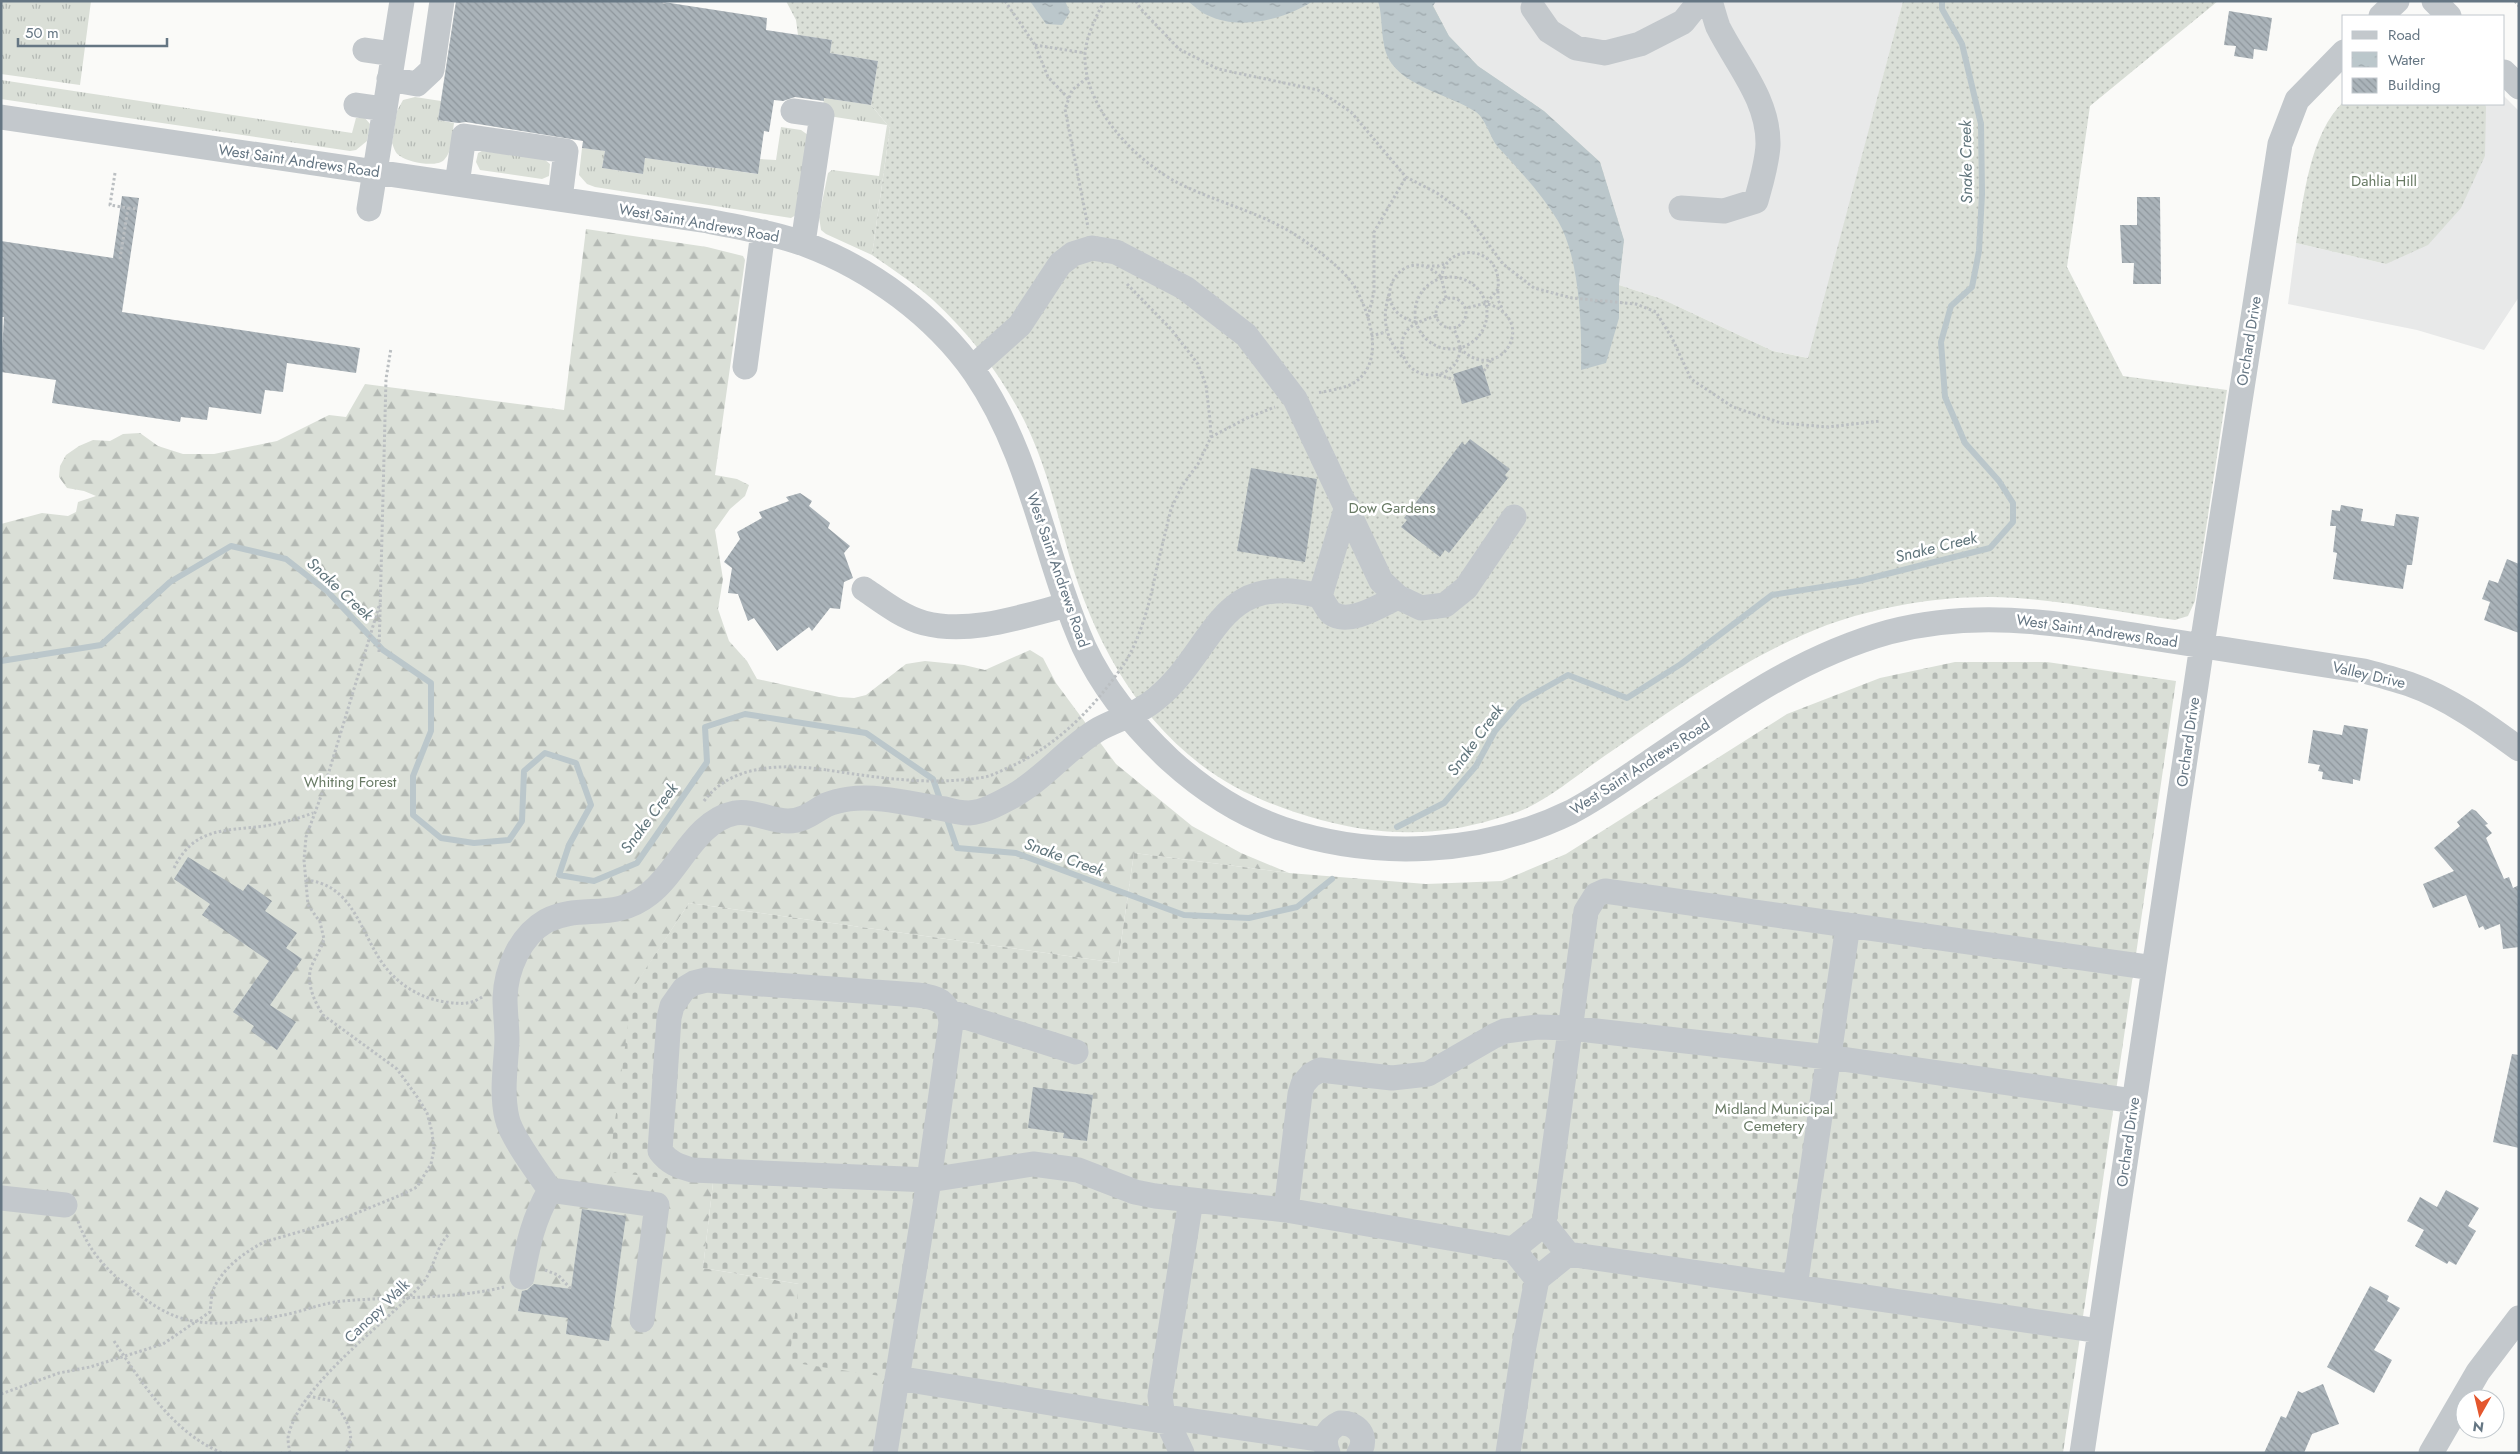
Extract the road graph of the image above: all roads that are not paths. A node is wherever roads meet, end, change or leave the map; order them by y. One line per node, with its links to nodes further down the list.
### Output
1 (402, 1): 11 (street)
2 (442, 1): 14 (street)
3 (1700, 1): 7 (street)
4 (1710, 1): 23 (street)
5 (2397, 1): 8 (street)
6 (2434, 1): 9 (street)
7 (1533, 8)
8 (2382, 15)
9 (2447, 15)
10 (365, 50): 11 (street)
11 (393, 54): 14 (street)
12 (2342, 54): 35 (street, Orchard Drive)
13 (2505, 73): 15 (street)
14 (389, 79): 17 (street)
15 (2519, 87)
16 (356, 105): 17 (street)
17 (384, 108): 20 (street)
18 (793, 111): 26 (street)
19 (1, 117): 20 (street, West Saint Andrews Road)
20 (374, 172): 21 (street, West Saint Andrews Road); 24 (street)
21 (457, 184): 22 (street, West Saint Andrews Road); 22 (street)
22 (560, 199): 25 (street, West Saint Andrews Road)
23 (1681, 208)
24 (369, 209)
25 (762, 232): 26 (street, West Saint Andrews Road); 27 (street)
26 (803, 243): 28 (street, West Saint Andrews Road)
27 (745, 367)
28 (972, 368): 29 (street); 34 (street, West Saint Andrews Road)
29 (1347, 506): 32 (street); 33 (street)
30 (1514, 517): 33 (street)
31 (864, 589): 34 (street)
32 (1320, 596): 33 (street); 36 (street)
33 (1398, 597)
34 (1067, 605): 36 (street, West Saint Andrews Road)
35 (2202, 646): 36 (street, West Saint Andrews Road); 37 (street, Valley Drive); 39 (street, Orchard Drive)
36 (1127, 717): 46 (street)
37 (2519, 749)
38 (1848, 925): 39 (street); 41 (street); 43 (street)
39 (2154, 968): 44 (street, Orchard Drive)
40 (950, 1012): 42 (street); 45 (street); 45 (street)
41 (1570, 1028): 43 (street); 50 (street); 51 (street)
42 (1076, 1052)
43 (1828, 1057): 44 (street); 56 (street)
44 (2134, 1101): 59 (street, Orchard Drive)
45 (929, 1180): 48 (street); 60 (street)
46 (550, 1190): 54 (street); 58 (street)
47 (1, 1198): 49 (street)
48 (1191, 1200): 50 (street); 61 (street)
49 (66, 1205)
50 (1286, 1210): 52 (street)
51 (1544, 1224): 52 (street); 53 (street)
52 (1514, 1248): 55 (street)
53 (1568, 1254): 55 (street); 56 (street)
54 (522, 1277)
55 (1537, 1278): 66 (street)
56 (1795, 1287): 59 (street)
57 (2519, 1318): 68 (street)
58 (642, 1320)
59 (2100, 1331): 67 (street, Orchard Drive)
60 (897, 1378): 61 (street); 63 (street)
61 (1167, 1419): 62 (street); 64 (street)
62 (1326, 1446): 65 (street)
63 (886, 1453)
64 (1182, 1453)
65 (1359, 1453)
66 (1508, 1453)
67 (2082, 1453)
68 (2431, 1453)

